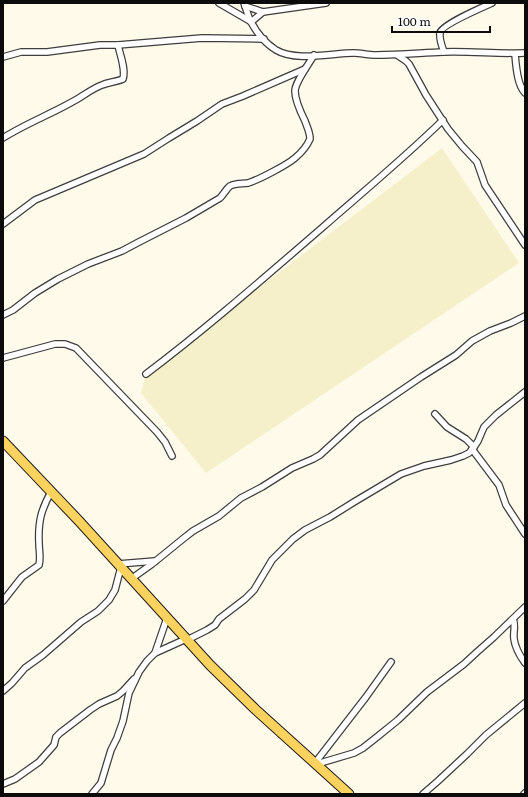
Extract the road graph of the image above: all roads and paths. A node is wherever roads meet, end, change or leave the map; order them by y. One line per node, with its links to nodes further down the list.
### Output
1 (219, 3): 7 (street)
2 (326, 3): 5 (street)
3 (492, 3): 11 (street)
4 (245, 5): 5 (street); 6 (street)
5 (263, 12): 8 (street)
6 (248, 14): 7 (street); 8 (street)
7 (241, 16): 8 (street)
8 (251, 21): 9 (street)
9 (264, 39): 10 (street); 15 (street)
10 (118, 45): 16 (street); 20 (street)
11 (444, 52): 13 (street); 14 (street)
12 (525, 53): 14 (street)
13 (396, 54): 15 (street); 19 (street)
14 (515, 54): 18 (street)
15 (314, 55): 17 (street)
16 (3, 57)
17 (306, 69): 21 (street); 23 (street)
18 (525, 93)
19 (442, 120): 22 (street); 26 (street)
20 (3, 138)
21 (3, 224)
22 (525, 245)
23 (3, 315)
24 (525, 316): 34 (street)
25 (3, 358): 31 (street)
26 (146, 374)
27 (525, 392): 30 (street)
28 (435, 414): 30 (street)
29 (3, 441): 32 (main road)
30 (473, 448): 33 (street); 41 (street)
31 (172, 456)
32 (51, 492): 35 (main road); 37 (street)
33 (525, 534)
34 (156, 560): 35 (street); 36 (street)
35 (119, 566): 36 (main road); 46 (street)
36 (131, 579): 39 (main road)
37 (3, 601)
38 (525, 607): 40 (street)
39 (167, 618): 41 (main road); 42 (street)
40 (513, 619): 44 (street); 48 (street)
41 (186, 640): 42 (street); 48 (main road)
42 (155, 653): 45 (street)
43 (391, 662): 48 (street)
44 (525, 663)
45 (139, 672): 49 (street); 50 (street)
46 (3, 691)
47 (525, 703): 52 (street)
48 (316, 764): 51 (main road)
49 (3, 784)
50 (92, 794)
51 (349, 794)
52 (423, 794)

